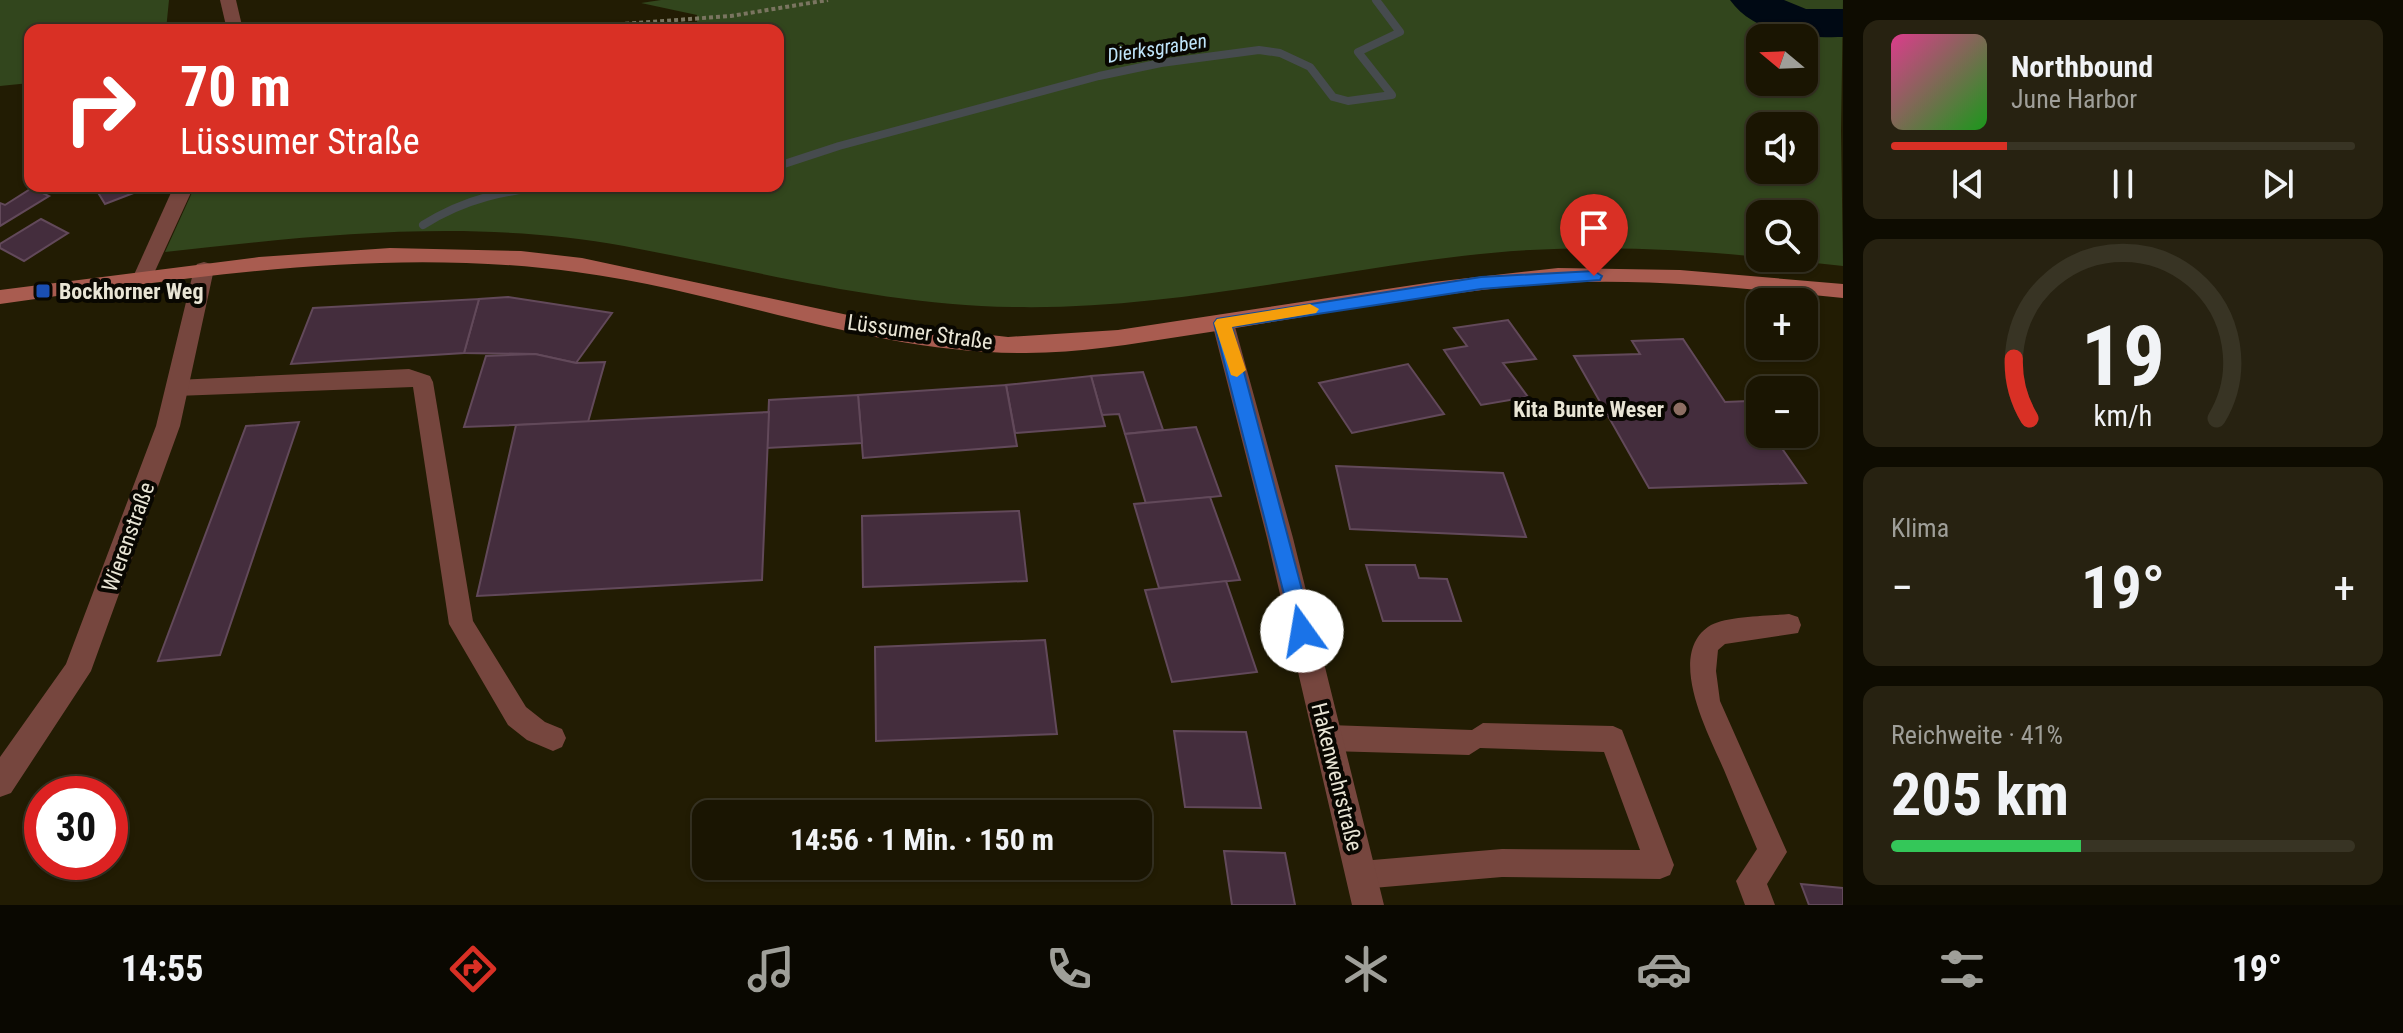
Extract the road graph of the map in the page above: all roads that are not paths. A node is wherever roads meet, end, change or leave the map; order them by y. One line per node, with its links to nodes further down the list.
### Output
1 (228, 0): 2 (street)
2 (234, 24)
3 (181, 192): 5 (street)
4 (204, 269): 5 (main road, Lüssumer Straße); 8 (main road, Lüssumer Straße); 9 (street, Wierenstraße)
5 (143, 277): 7 (main road, Lüssumer Straße)
6 (1843, 291): 8 (main road, Lüssumer Straße)
7 (0, 297)
8 (1223, 323): 12 (street, Hakenwehrstraße)
9 (176, 388): 11 (lane); 13 (street, Wierenstraße)
10 (1789, 625): 16 (lane)
11 (553, 738)
12 (1329, 738): 14 (street, Hakenwehrstraße); 14 (lane)
13 (0, 782)
14 (1361, 875): 15 (street, Hakenwehrstraße)
15 (1368, 905)
16 (1760, 905)

